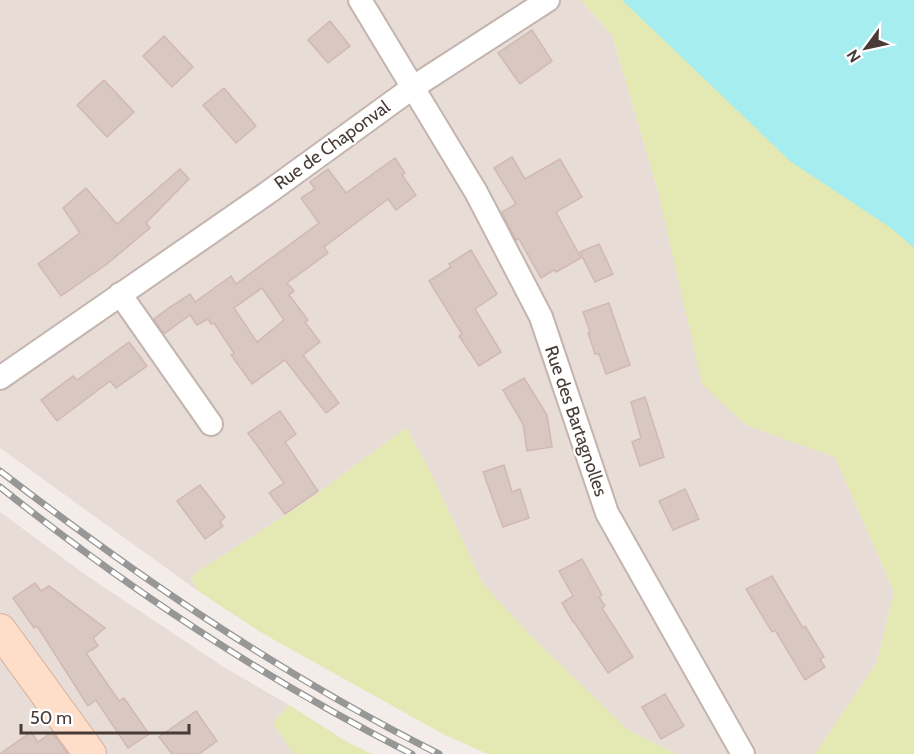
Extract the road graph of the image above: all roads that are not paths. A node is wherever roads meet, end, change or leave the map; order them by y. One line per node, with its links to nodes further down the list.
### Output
1 (360, 0): 3 (street, Rue des Bartagnolles)
2 (548, 0): 3 (street, Rue de Chaponval)
3 (412, 88): 4 (street, Rue de Chaponval); 9 (street, Rue des Bartagnolles)
4 (120, 294): 5 (street, Rue de Chaponval); 6 (street)
5 (0, 378)
6 (211, 424)
7 (0, 630): 8 (main road)
8 (90, 754)
9 (742, 754)

